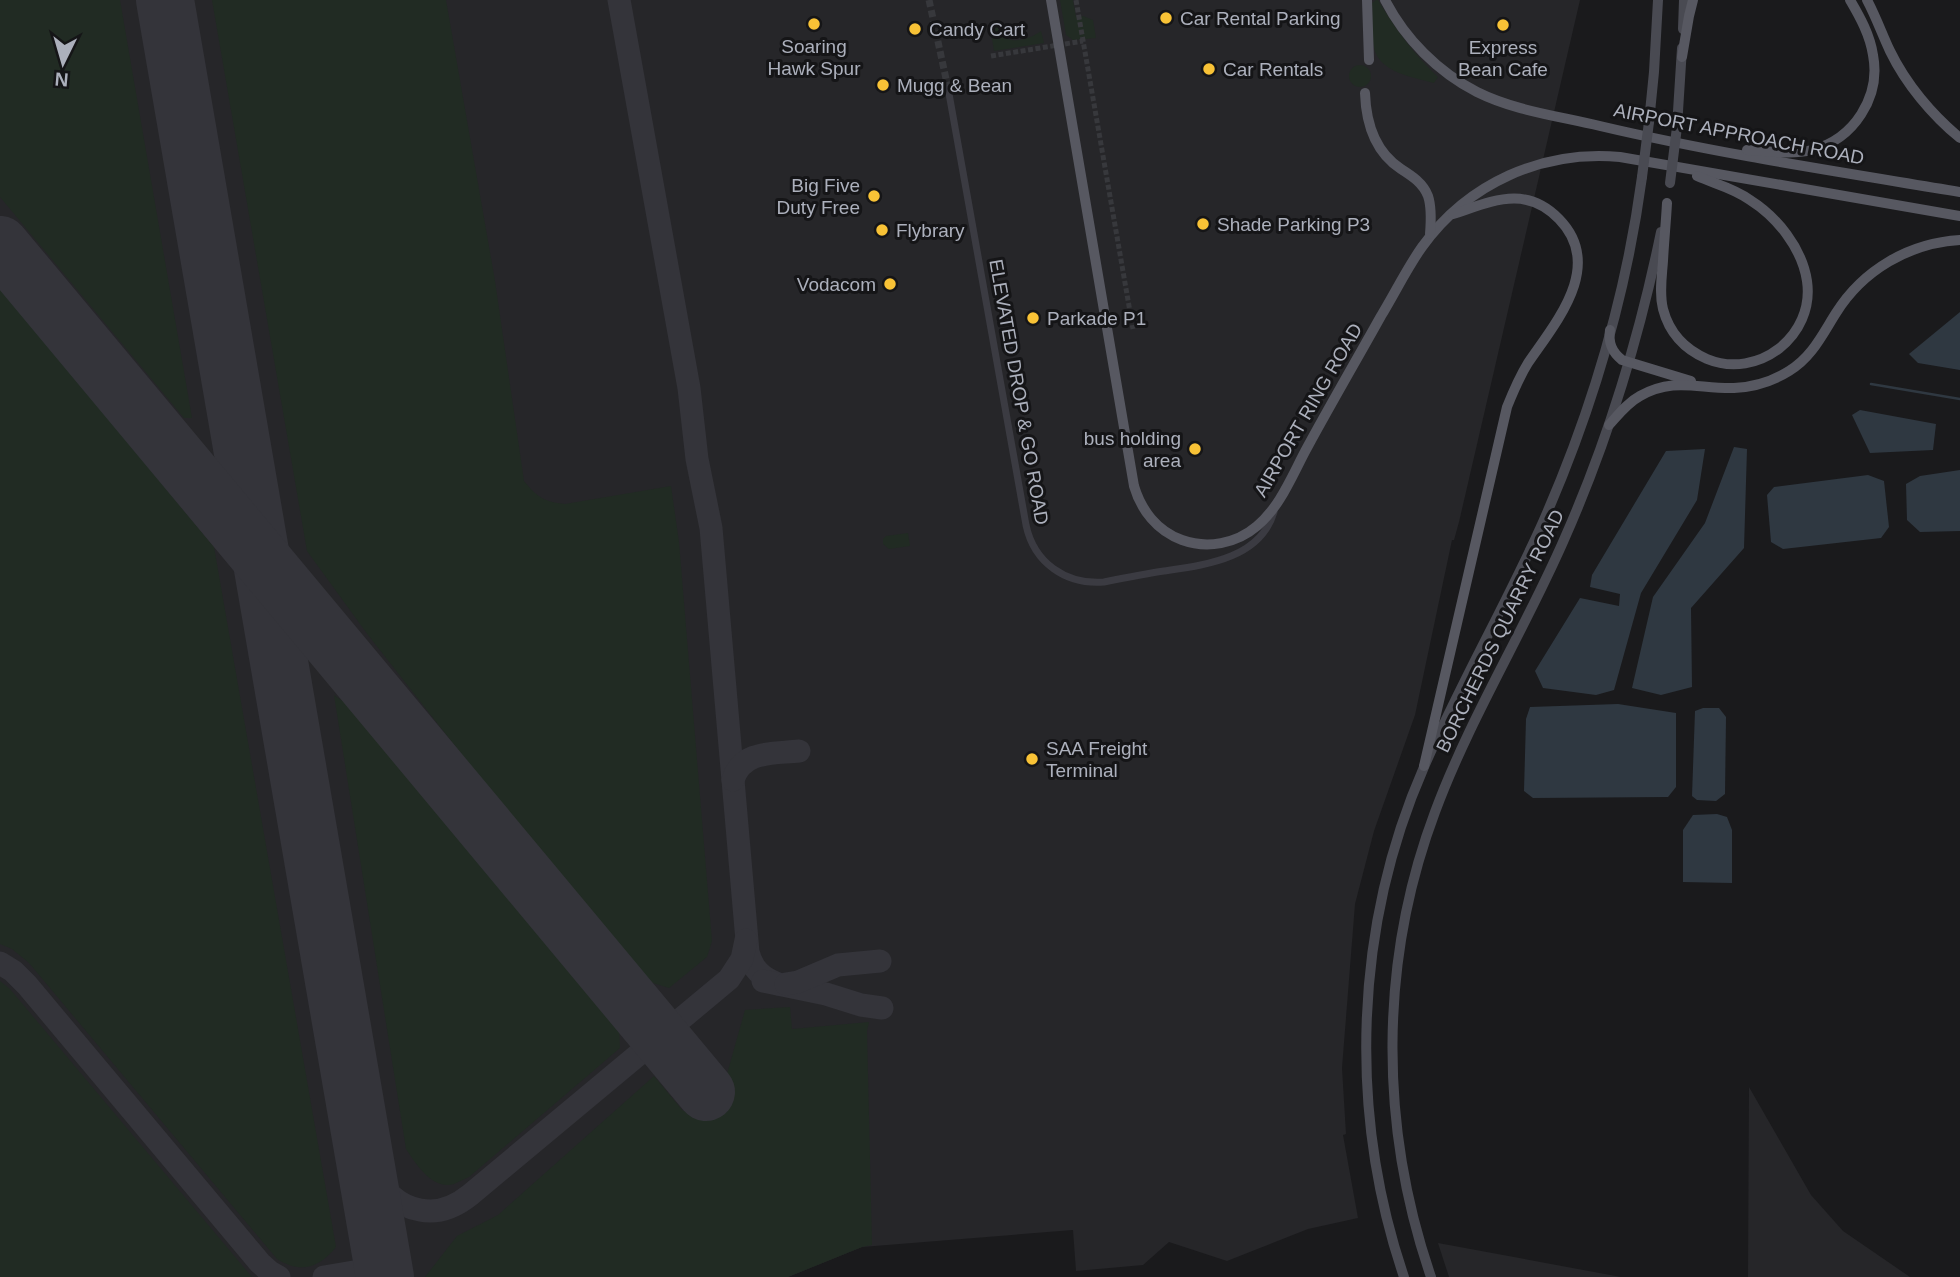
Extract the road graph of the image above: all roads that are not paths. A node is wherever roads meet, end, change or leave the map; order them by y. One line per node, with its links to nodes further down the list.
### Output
1 (1051, 0): 26 (main road, AIRPORT RING ROAD)
2 (1367, 0): 10 (main road)
3 (1385, 0): 14 (main road, AIRPORT APPROACH ROAD)
4 (1658, 0): 22 (main road, BORCHERDS QUARRY ROAD, bridge)
5 (1684, 0): 9 (main road, BORCHERDS QUARRY ROAD)
6 (1693, 0): 9 (main road)
7 (1850, 0): 14 (main road)
8 (1867, 0): 13 (main road)
9 (1682, 57): 17 (main road, BORCHERDS QUARRY ROAD, bridge)
10 (1369, 60)
11 (948, 88): 26 (street, ELEVATED DROP & GO ROAD)
12 (1365, 93): 20 (main road)
13 (1960, 138)
14 (1689, 145): 16 (main road, AIRPORT APPROACH ROAD)
15 (1682, 169): 17 (main road); 18 (main road, AIRPORT RING ROAD); 19 (main road)
16 (1960, 192)
17 (1667, 202): 23 (main road, BORCHERDS QUARRY ROAD)
18 (1450, 214): 20 (main road, AIRPORT RING ROAD); 27 (main road)
19 (1960, 216)
20 (1430, 235): 26 (main road, AIRPORT RING ROAD)
21 (1960, 240): 24 (main road)
22 (1610, 330): 23 (main road); 27 (main road, BORCHERDS QUARRY ROAD)
23 (1630, 363): 24 (main road); 25 (main road, BORCHERDS QUARRY ROAD)
24 (1707, 386): 25 (main road)
25 (1609, 425): 29 (main road, BORCHERDS QUARRY ROAD)
26 (1275, 508)
27 (1424, 766): 28 (main road, BORCHERDS QUARRY ROAD)
28 (1404, 1277)
29 (1431, 1277)

